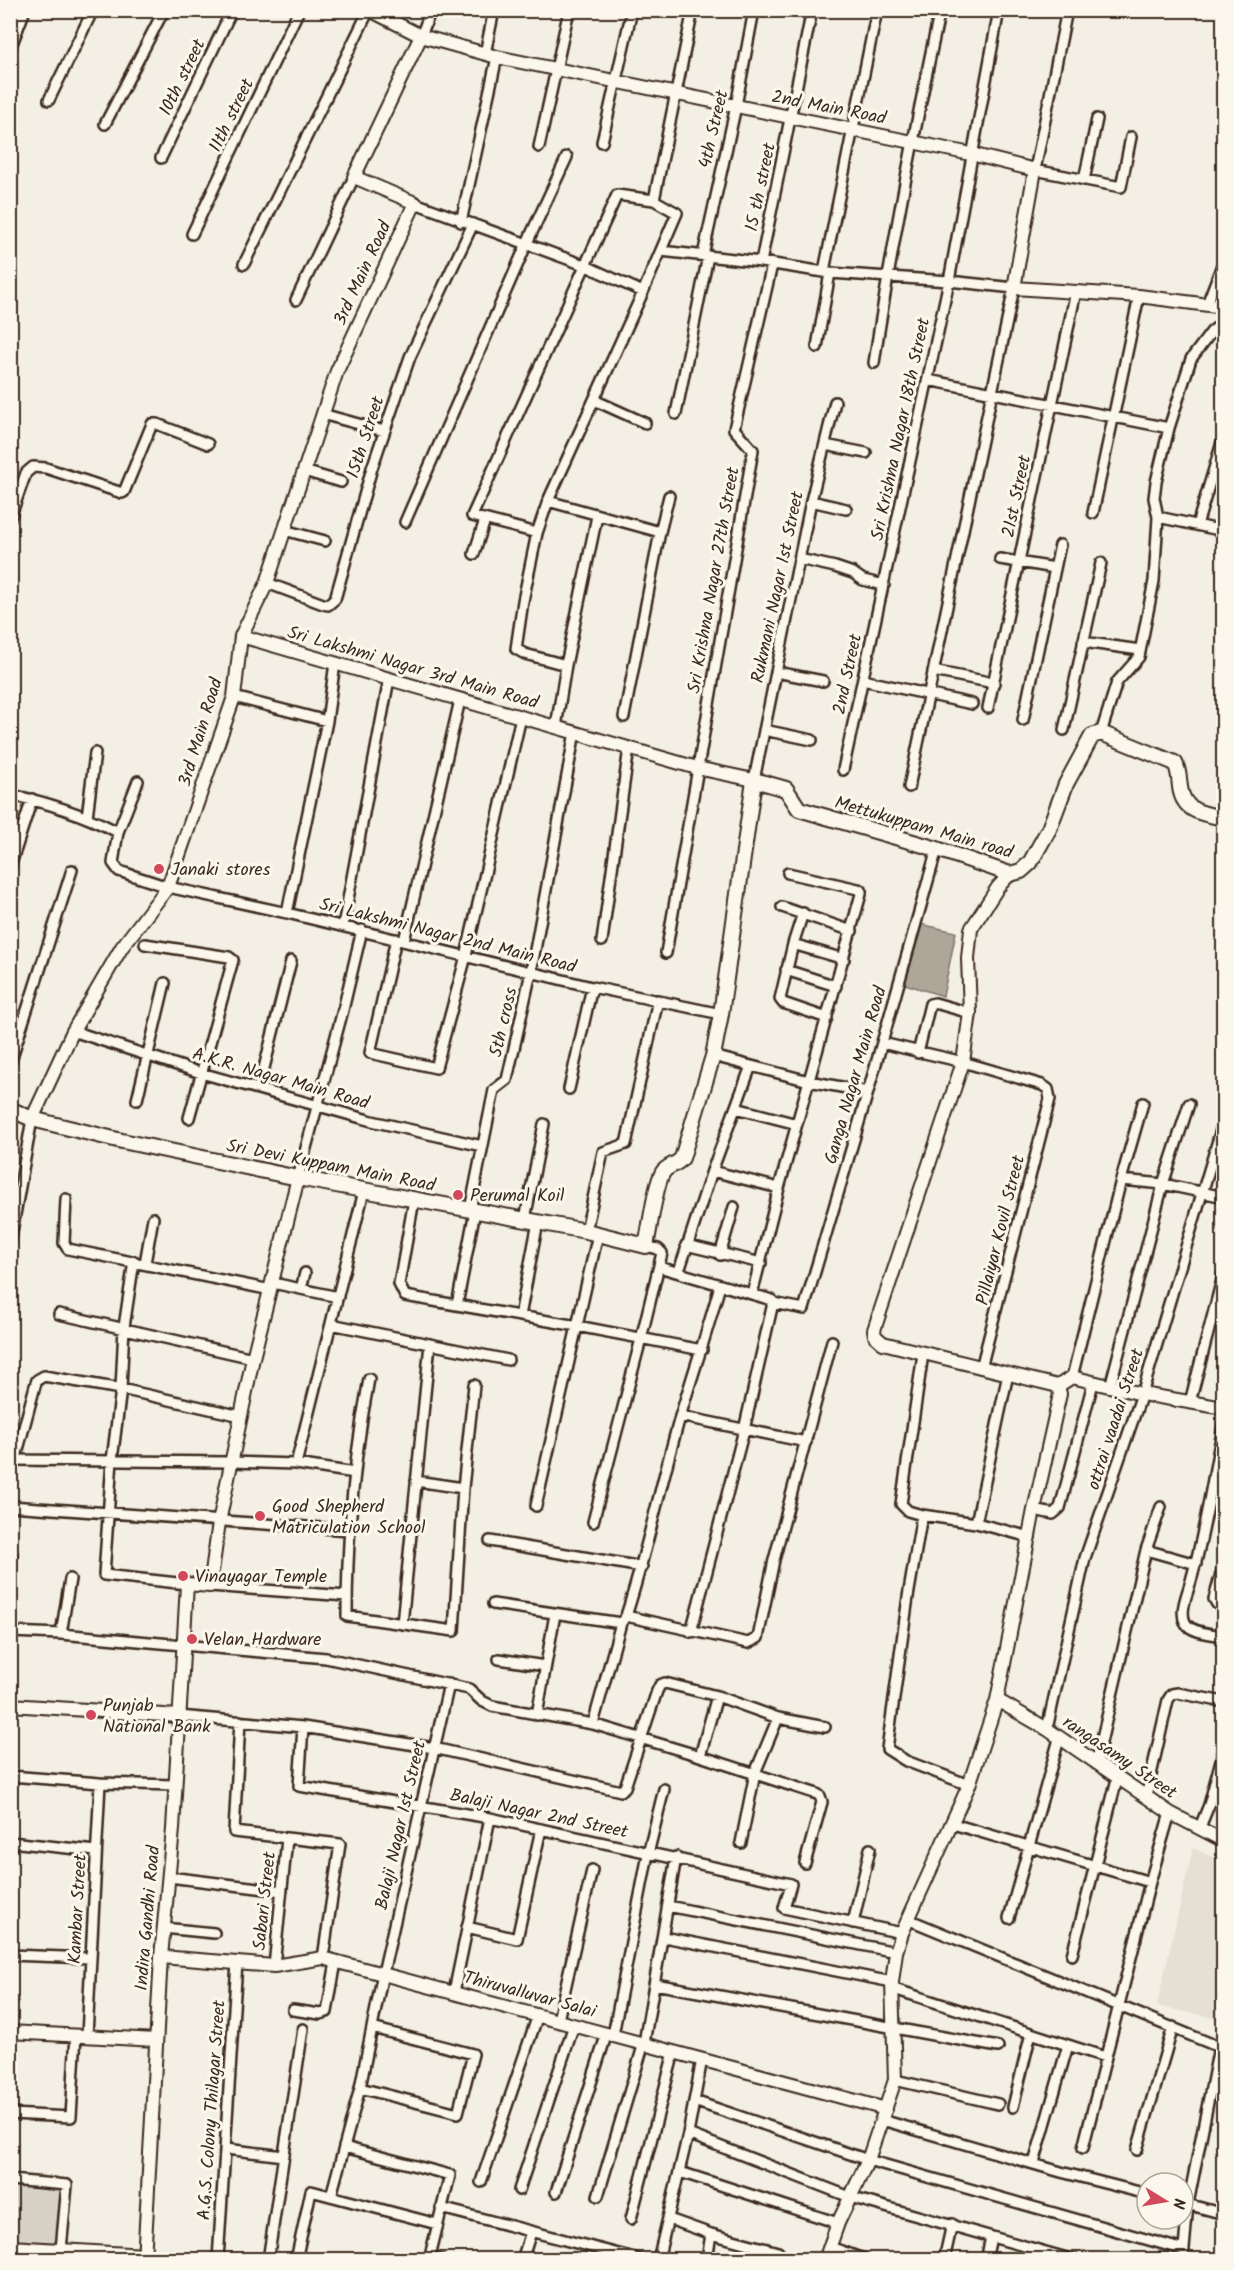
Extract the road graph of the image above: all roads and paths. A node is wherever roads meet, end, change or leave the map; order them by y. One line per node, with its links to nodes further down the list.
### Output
1 (25, 10): 19 (street)
2 (93, 10): 24 (street)
3 (164, 10): 28 (street)
4 (232, 10): 36 (street, 10th street)
5 (299, 10): 44 (street, 11th street)
6 (370, 10): 18 (street); 50 (street)
7 (431, 10): 18 (street)
8 (494, 10): 20 (street)
9 (569, 10): 21 (street)
10 (632, 10): 22 (street)
11 (693, 10): 23 (street)
12 (754, 10): 25 (street, 4th Street)
13 (812, 10): 26 (street, 15 th street)
14 (877, 10): 29 (street)
15 (940, 10): 32 (street)
16 (999, 10): 34 (street, Sri Krishna Nagar 18th Street)
17 (1067, 10): 37 (street)
18 (421, 36): 20 (street); 38 (street)
19 (10, 49)
20 (491, 56): 21 (street, 2nd Main Road); 42 (street)
21 (556, 68): 22 (street, 2nd Main Road); 33 (street)
22 (616, 80): 23 (street, 2nd Main Road); 31 (street)
23 (676, 93): 25 (street, 2nd Main Road); 40 (street)
24 (49, 100)
25 (736, 106): 26 (street, 2nd Main Road); 47 (street, 4th Street)
26 (792, 118): 29 (street, 2nd Main Road); 49 (street, 15 th street)
27 (1097, 119): 39 (street)
28 (105, 124)
29 (853, 129): 32 (street, 2nd Main Road); 53 (street)
30 (1131, 138): 39 (street)
31 (602, 142)
32 (912, 142): 34 (street, 2nd Main Road); 54 (street)
33 (539, 147)
34 (972, 154): 37 (street, 2nd Main Road); 55 (street, Sri Krishna Nagar 18th Street)
35 (567, 157): 45 (street)
36 (161, 158)
37 (1035, 170): 39 (street); 56 (street)
38 (354, 177): 41 (street); 60 (street)
39 (1084, 180)
40 (654, 200): 46 (street); 51 (street)
41 (415, 203): 42 (street); 71 (street, 3rd Main Road)
42 (461, 222): 43 (street)
43 (473, 224): 45 (street); 76 (street, 15th Street)
44 (192, 234)
45 (527, 243): 51 (street); 92 (street)
46 (661, 251): 47 (street); 58 (street)
47 (705, 255): 49 (street); 72 (street, 4th Street)
48 (1224, 260): 61 (street)
49 (761, 262): 52 (street)
50 (244, 264)
51 (584, 265): 58 (street); 91 (street)
52 (772, 265): 53 (street); 136 (street, Sri Krishna Nagar 27th Street)
53 (827, 272): 54 (street); 64 (street)
54 (887, 277): 55 (street); 65 (street)
55 (949, 281): 56 (street); 66 (street, Sri Krishna Nagar 18th Street)
56 (1014, 288): 57 (street); 67 (street)
57 (1076, 291): 59 (street); 70 (street, 21st Street)
58 (643, 292): 68 (street)
59 (1139, 296): 61 (street); 73 (street)
60 (296, 300)
61 (1208, 303): 62 (street)
62 (1224, 307)
63 (1224, 322): 75 (street)
64 (817, 347)
65 (874, 363)
66 (928, 380): 67 (street); 107 (street, Sri Krishna Nagar 18th Street)
67 (992, 393): 70 (street); 114 (street)
68 (594, 400): 74 (street); 84 (street)
69 (835, 402): 79 (street, Rukmani Nagar 1st Street)
70 (1052, 405): 73 (street); 103 (street, 21st Street)
71 (322, 414): 76 (street); 81 (street, 3rd Main Road)
72 (676, 414)
73 (1113, 417): 75 (street); 87 (street)
74 (645, 423)
75 (1169, 428): 89 (street)
76 (384, 431): 106 (street, 15th Street)
77 (1224, 436): 93 (street)
78 (208, 444): 90 (street)
79 (825, 445): 80 (street); 85 (street, Rukmani Nagar 1st Street)
80 (866, 453)
81 (304, 471): 82 (street); 94 (street, 3rd Main Road)
82 (341, 482)
83 (669, 496): 96 (street)
84 (548, 501): 88 (street); 97 (street)
85 (811, 501): 86 (street); 101 (street, Rukmani Nagar 1st Street)
86 (846, 508)
87 (1093, 513)
88 (597, 516): 96 (street); 112 (street)
89 (1158, 517): 93 (street); 110 (street)
90 (10, 518)
91 (485, 520): 97 (street); 100 (street)
92 (405, 522)
93 (1197, 525): 95 (street)
94 (284, 530): 98 (street); 106 (street, 3rd Main Road)
95 (1224, 531)
96 (660, 532): 125 (street)
97 (537, 533): 112 (street)
98 (325, 541)
99 (1060, 545): 105 (street)
100 (474, 554)
101 (799, 559): 107 (street); 113 (street, Rukmani Nagar 1st Street)
102 (1000, 559): 103 (street)
103 (1019, 561): 105 (street); 118 (street, 21st Street)
104 (1101, 563): 109 (street)
105 (1055, 568): 126 (street)
106 (267, 583): 108 (street, 3rd Main Road)
107 (884, 585): 116 (street, 2nd Street)
108 (241, 636): 111 (street, Sri Lakshmi Nagar 3rd Main Road); 120 (street, 3rd Main Road)
109 (1083, 642): 110 (street); 130 (street)
110 (1140, 650): 132 (street)
111 (335, 663): 115 (street, Sri Lakshmi Nagar 3rd Main Road); 127 (street)
112 (566, 665): 128 (street)
113 (776, 672): 117 (street); 129 (street, Rukmani Nagar 1st Street)
114 (933, 672): 118 (street); 119 (street)
115 (389, 679): 121 (street, Sri Lakshmi Nagar 3rd Main Road); 155 (street)
116 (863, 680): 119 (street); 137 (street, 2nd Street)
117 (823, 681)
118 (994, 683): 123 (street, 21st Street)
119 (929, 693): 122 (street); 140 (street)
120 (234, 697): 127 (street); 151 (street, 3rd Main Road)
121 (460, 700): 124 (street, Sri Lakshmi Nagar 3rd Main Road); 158 (street)
122 (972, 704)
123 (988, 708)
124 (521, 717): 128 (street, Sri Lakshmi Nagar 3rd Main Road); 163 (street)
125 (624, 717)
126 (1023, 720)
127 (327, 722): 153 (street)
128 (556, 727): 131 (street, Sri Lakshmi Nagar 3rd Main Road)
129 (765, 730): 133 (street); 138 (street, Rukmani Nagar 1st Street)
130 (1064, 730)
131 (574, 732): 134 (street, Sri Lakshmi Nagar 3rd Main Road); 167 (street, 5th cross)
132 (1101, 733): 144 (main road); 150 (main road, Mettukuppam Main road)
133 (812, 740)
134 (629, 747): 136 (street, Sri Lakshmi Nagar 3rd Main Road); 159 (street)
135 (95, 753): 143 (street)
136 (697, 768): 138 (street, Sri Lakshmi Nagar 3rd Main Road); 162 (street)
137 (843, 770)
138 (754, 780): 146 (main road, Mettukuppam Main road); 173 (main road)
139 (138, 781): 145 (street)
140 (909, 787)
141 (10, 795): 142 (street)
142 (32, 799): 143 (street); 147 (street)
143 (87, 817): 145 (street)
144 (1224, 818)
145 (118, 832): 151 (street)
146 (937, 849): 150 (main road, Mettukuppam Main road); 176 (street, Ganga Nagar Main Road)
147 (10, 867)
148 (72, 870): 181 (street)
149 (788, 873): 157 (street)
150 (1010, 874): 172 (street)
151 (168, 887): 153 (street, Sri Lakshmi Nagar 2nd Main Road); 175 (street, 3rd Main Road)
152 (782, 907): 154 (street)
153 (287, 913): 155 (street, Sri Lakshmi Nagar 2nd Main Road)
154 (803, 913): 157 (street); 160 (street)
155 (342, 926): 156 (street, Sri Lakshmi Nagar 2nd Main Road)
156 (362, 930): 158 (street, Sri Lakshmi Nagar 2nd Main Road); 191 (street)
157 (852, 931): 164 (street)
158 (400, 940): 163 (street, Sri Lakshmi Nagar 2nd Main Road); 163 (street)
159 (602, 941)
160 (793, 944): 164 (street); 166 (street)
161 (145, 945): 183 (street)
162 (666, 953)
163 (466, 956): 167 (street, Sri Lakshmi Nagar 2nd Main Road)
164 (844, 960): 169 (street)
165 (291, 961): 185 (street)
166 (786, 970): 169 (street); 174 (street)
167 (531, 972): 170 (street, Sri Lakshmi Nagar 2nd Main Road); 199 (street, 5th cross)
168 (165, 983): 178 (street)
169 (836, 986): 174 (street)
170 (592, 987): 171 (street, Sri Lakshmi Nagar 2nd Main Road); 186 (street)
171 (658, 1000): 173 (street, Sri Lakshmi Nagar 2nd Main Road); 214 (street)
172 (969, 1013): 177 (street); 180 (street)
173 (721, 1014): 179 (main road)
174 (827, 1018): 184 (street)
175 (73, 1031): 178 (street, A.K.R. Nagar Main Road); 195 (street, 3rd Main Road)
176 (882, 1044): 177 (street); 187 (street, Ganga Nagar Main Road)
177 (918, 1053): 180 (street)
178 (146, 1056): 183 (street, A.K.R. Nagar Main Road); 188 (street)
179 (713, 1056): 182 (street); 217 (main road)
180 (963, 1062): 242 (street); 245 (street, Pillaiyar Kovil Street)
181 (10, 1063)
182 (752, 1066): 184 (street); 192 (street)
183 (201, 1072): 185 (street, A.K.R. Nagar Main Road); 194 (street)
184 (809, 1081): 187 (street); 198 (street)
185 (259, 1088): 191 (street, A.K.R. Nagar Main Road)
186 (569, 1089)
187 (868, 1092): 231 (street, Ganga Nagar Main Road)
188 (137, 1100)
189 (1143, 1102): 202 (street)
190 (1189, 1104): 203 (street)
191 (317, 1105): 199 (street, A.K.R. Nagar Main Road); 201 (street)
192 (736, 1108): 198 (street); 200 (street)
193 (10, 1110): 195 (main road, Sri Devi Kuppam Main Road)
194 (189, 1118)
195 (32, 1119): 201 (main road, Sri Devi Kuppam Main Road); 215 (street)
196 (1224, 1120): 206 (street, ottrai vaadai Street)
197 (544, 1124): 213 (street)
198 (797, 1124): 204 (street)
199 (482, 1146): 211 (street)
200 (712, 1171): 204 (street); 216 (street)
201 (298, 1178): 205 (main road, Sri Devi Kuppam Main Road); 227 (street)
202 (1121, 1180): 203 (street); 247 (street)
203 (1163, 1184): 206 (street); 252 (street)
204 (779, 1188): 221 (street)
205 (364, 1191): 209 (main road, Sri Devi Kuppam Main Road); 230 (street)
206 (1203, 1192): 207 (street); 254 (street, ottrai vaadai Street)
207 (1224, 1197)
208 (66, 1199): 219 (street)
209 (414, 1200): 211 (main road, Sri Devi Kuppam Main Road); 232 (street)
210 (734, 1207): 218 (street)
211 (472, 1211): 213 (main road, Sri Devi Kuppam Main Road); 232 (street)
212 (153, 1218): 220 (street)
213 (532, 1220): 214 (main road, Sri Devi Kuppam Main Road); 234 (street)
214 (592, 1233): 217 (main road, Sri Devi Kuppam Main Road); 236 (street)
215 (10, 1243)
216 (686, 1245): 218 (street); 223 (street)
217 (646, 1246): 222 (street)
218 (720, 1255): 221 (street)
219 (134, 1261): 220 (street); 237 (street)
220 (145, 1263): 227 (street)
221 (761, 1263): 229 (street)
222 (658, 1267): 223 (street); 238 (street)
223 (679, 1271): 226 (street)
224 (1224, 1272): 255 (street)
225 (305, 1273): 228 (street)
226 (720, 1286): 229 (street); 241 (street)
227 (272, 1287): 228 (street); 243 (street)
228 (301, 1289): 230 (street)
229 (753, 1294): 231 (street)
230 (338, 1297): 235 (street)
231 (773, 1303): 260 (street)
232 (457, 1305): 234 (street)
233 (59, 1314): 237 (street)
234 (520, 1316): 236 (street)
235 (331, 1324): 240 (street); 265 (street)
236 (577, 1326): 238 (street); 270 (street)
237 (124, 1327): 243 (street); 253 (street)
238 (642, 1339): 241 (street); 276 (street)
239 (832, 1341): 261 (street)
240 (430, 1344): 244 (street); 267 (street)
241 (702, 1350): 258 (street)
242 (923, 1354): 245 (street); 274 (street)
243 (253, 1358): 257 (street)
244 (508, 1360)
245 (981, 1368): 246 (street)
246 (1008, 1374): 251 (street); 277 (street)
247 (1072, 1377): 249 (street); 251 (street)
248 (369, 1379): 266 (street)
249 (1093, 1383): 252 (street); 272 (street)
250 (474, 1385): 268 (street)
251 (1058, 1386): 272 (street)
252 (1110, 1387): 254 (street)
253 (121, 1389): 257 (street); 262 (street); 263 (street)
254 (1142, 1395): 255 (street); 315 (street, ottrai vaadai Street)
255 (1190, 1402): 256 (street)
256 (1224, 1408)
257 (241, 1416): 264 (street)
258 (680, 1416): 260 (street); 286 (street)
259 (1224, 1422): 284 (street)
260 (744, 1430): 261 (street); 297 (street)
261 (806, 1442): 297 (street)
262 (112, 1460): 263 (street); 264 (street); 273 (street)
263 (13, 1461)
264 (231, 1462): 265 (street); 275 (street)
265 (296, 1464): 266 (street)
266 (355, 1473): 278 (street)
267 (416, 1481): 268 (street); 295 (street)
268 (463, 1488): 295 (street)
269 (10, 1506): 273 (street)
270 (536, 1506)
271 (1161, 1507): 281 (street)
272 (1034, 1510): 279 (street)
273 (108, 1514): 275 (street); 288 (street)
274 (921, 1515): 277 (street); 327 (street)
275 (219, 1522): 278 (street); 289 (street)
276 (593, 1522)
277 (976, 1523): 279 (street)
278 (350, 1530): 290 (street)
279 (1030, 1537): 305 (street)
280 (490, 1541): 286 (street)
281 (1146, 1550): 284 (street); 321 (street)
282 (12, 1554): 285 (street)
283 (1224, 1563): 292 (street)
284 (1196, 1564): 299 (street)
285 (10, 1566)
286 (642, 1567): 294 (street)
287 (70, 1579): 298 (street)
288 (187, 1584): 289 (street); 300 (street, Indira Gandhi Road)
289 (210, 1586): 290 (street)
290 (347, 1596): 295 (street)
291 (493, 1604): 293 (street)
292 (1224, 1607)
293 (555, 1614): 294 (street); 302 (street)
294 (624, 1619): 297 (street); 312 (street)
295 (402, 1624)
296 (10, 1632): 298 (street)
297 (691, 1632)
298 (61, 1634): 300 (street)
299 (1224, 1636)
300 (183, 1646): 303 (street); 309 (street, Indira Gandhi Road)
301 (499, 1659): 302 (street)
302 (545, 1666): 308 (street)
303 (449, 1684): 308 (street); 318 (street, Balaji Nagar 1st Street)
304 (717, 1696): 310 (street); 316 (street); 320 (street)
305 (997, 1700): 315 (street, rangasamy Street); 327 (street)
306 (1224, 1702): 329 (street)
307 (10, 1705): 309 (street)
308 (537, 1715): 312 (street)
309 (179, 1716): 311 (street); 326 (street, Indira Gandhi Road)
310 (778, 1718): 314 (street); 322 (street)
311 (240, 1721): 313 (street); 336 (street)
312 (593, 1724): 316 (street)
313 (303, 1727): 318 (street); 330 (street, Balaji Nagar 2nd Street)
314 (825, 1727)
315 (1047, 1729): 317 (street, rangasamy Street)
316 (640, 1739): 318 (street); 320 (street)
317 (1059, 1739): 321 (street, rangasamy Street); 340 (street)
318 (434, 1748): 330 (street, Balaji Nagar 1st Street)
319 (1224, 1749): 334 (street)
320 (700, 1756): 322 (street)
321 (1096, 1764): 324 (street, rangasamy Street)
322 (755, 1773): 339 (street); 345 (street)
323 (10, 1776): 325 (street)
324 (1117, 1779): 329 (street, rangasamy Street); 346 (street)
325 (100, 1783): 326 (street); 342 (street, Kambar Street)
326 (174, 1785): 348 (street, Indira Gandhi Road)
327 (969, 1785): 333 (street)
328 (664, 1789): 343 (street)
329 (1146, 1797): 331 (street, rangasamy Street)
330 (423, 1805): 332 (street, Balaji Nagar 2nd Street); 369 (street, Balaji Nagar 1st Street)
331 (1170, 1813): 334 (street, rangasamy Street); 349 (street)
332 (489, 1818): 335 (street, Balaji Nagar 2nd Street); 355 (street)
333 (953, 1824): 340 (street); 353 (street)
334 (1200, 1827): 337 (street, rangasamy Street)
335 (541, 1829): 343 (street, Balaji Nagar 2nd Street); 355 (street)
336 (287, 1839): 350 (street, Sabari Street); 365 (street)
337 (1224, 1841)
338 (10, 1842): 342 (street)
339 (741, 1843)
340 (1029, 1846): 346 (street); 352 (street)
341 (870, 1849): 354 (street)
342 (96, 1851): 363 (street, Kambar Street)
343 (648, 1854): 344 (street, Balaji Nagar 2nd Street); 384 (street)
344 (676, 1857): 351 (street); 354 (street, Balaji Nagar 2nd Street)
345 (805, 1863)
346 (1095, 1867): 349 (street); 362 (street)
347 (592, 1870): 376 (street)
348 (169, 1877): 350 (street); 356 (street, Indira Gandhi Road)
349 (1150, 1882): 373 (street)
350 (282, 1891): 368 (street, Sabari Street)
351 (668, 1906): 359 (street); 360 (street)
352 (1010, 1918)
353 (910, 1920): 358 (street); 373 (street)
354 (853, 1923): 358 (street)
355 (467, 1927): 372 (street)
356 (163, 1928): 357 (street); 364 (street, Indira Gandhi Road)
357 (214, 1933)
358 (902, 1933): 360 (street)
359 (664, 1937): 370 (street); 371 (street)
360 (897, 1952): 371 (street)
361 (10, 1955): 363 (street)
362 (1072, 1955)
363 (90, 1958): 385 (street, Kambar Street)
364 (161, 1958): 366 (street, Thiruvalluvar Salai); 386 (street, Indira Gandhi Road)
365 (323, 1958): 367 (street, Thiruvalluvar Salai); 368 (street, Thiruvalluvar Salai)
366 (237, 1962): 368 (street, Thiruvalluvar Salai); 404 (street, A.G.S. Colony Thilagar Street)
367 (336, 1962): 369 (street, Thiruvalluvar Salai); 374 (street)
368 (274, 1966)
369 (383, 1973): 372 (street, Thiruvalluvar Salai); 379 (street, Balaji Nagar 1st Street)
370 (655, 1984): 381 (street); 387 (street)
371 (893, 1985): 381 (street); 383 (street)
372 (454, 1992): 375 (street, Thiruvalluvar Salai)
373 (1119, 2005): 378 (street); 392 (street)
374 (292, 2010)
375 (538, 2015): 376 (street, Thiruvalluvar Salai); 412 (street)
376 (558, 2020): 377 (street, Thiruvalluvar Salai)
377 (574, 2025): 384 (street, Thiruvalluvar Salai); 413 (street)
378 (1173, 2027): 390 (street); 405 (street)
379 (372, 2028): 395 (street, Balaji Nagar 1st Street); 395 (street)
380 (303, 2029): 406 (street)
381 (895, 2029): 389 (street); 394 (street)
382 (10, 2032): 385 (street)
383 (1031, 2033): 388 (street); 398 (street)
384 (610, 2034): 387 (street, Thiruvalluvar Salai); 415 (street)
385 (82, 2036): 386 (street); 399 (street, Kambar Street)
386 (156, 2040): 437 (street, Indira Gandhi Road)
387 (644, 2043): 391 (street, Thiruvalluvar Salai); 417 (street)
388 (1068, 2045): 392 (street); 408 (street)
389 (998, 2047)
390 (1222, 2048): 409 (street)
391 (674, 2052): 393 (street, Thiruvalluvar Salai); 422 (street)
392 (1105, 2057): 403 (street)
393 (702, 2059): 396 (street); 400 (street, Thiruvalluvar Salai)
394 (895, 2080): 397 (street); 400 (street)
395 (360, 2088): 402 (street, Balaji Nagar 1st Street)
396 (694, 2101): 401 (street); 407 (street)
397 (998, 2104)
398 (1013, 2107)
399 (10, 2114)
400 (884, 2114): 407 (street); 408 (street)
401 (688, 2134): 410 (street); 418 (street)
402 (344, 2147): 416 (street, Balaji Nagar 1st Street); 420 (street)
403 (1083, 2148)
404 (226, 2149): 406 (street); 438 (street, A.G.S. Colony Thilagar Street)
405 (1137, 2150)
406 (284, 2156): 439 (street)
407 (868, 2160): 418 (street); 436 (street)
408 (1034, 2163): 414 (street)
409 (1194, 2171)
410 (680, 2172): 423 (street); 424 (street)
411 (10, 2180): 435 (street)
412 (481, 2182)
413 (519, 2190)
414 (1135, 2191)
415 (556, 2192)
416 (331, 2196): 425 (street); 440 (street)
417 (598, 2196)
418 (850, 2197): 424 (street); 426 (street)
419 (1195, 2206): 421 (street)
420 (441, 2208): 425 (street); 428 (street)
421 (1224, 2214)
422 (631, 2218)
423 (669, 2218): 429 (street); 444 (street)
424 (838, 2223): 432 (street)
425 (437, 2224): 441 (street)
426 (952, 2224): 430 (street); 450 (street)
427 (1185, 2231): 436 (street)
428 (531, 2232): 442 (street); 443 (street)
429 (711, 2234): 433 (street); 445 (street)
430 (991, 2237): 434 (street); 451 (street)
431 (10, 2247): 435 (street)
432 (830, 2247): 448 (street); 449 (street)
433 (764, 2248): 446 (street); 447 (street)
434 (1033, 2248): 452 (street); 453 (street)
435 (61, 2250): 437 (street)
436 (1184, 2255)
437 (144, 2257)
438 (218, 2259)
439 (268, 2259)
440 (298, 2259)
441 (441, 2259)
442 (522, 2259)
443 (642, 2259)
444 (658, 2259)
445 (707, 2259)
446 (762, 2259)
447 (785, 2259)
448 (825, 2259)
449 (867, 2259)
450 (944, 2259)
451 (986, 2259)
452 (1031, 2259)
453 (1072, 2259)

